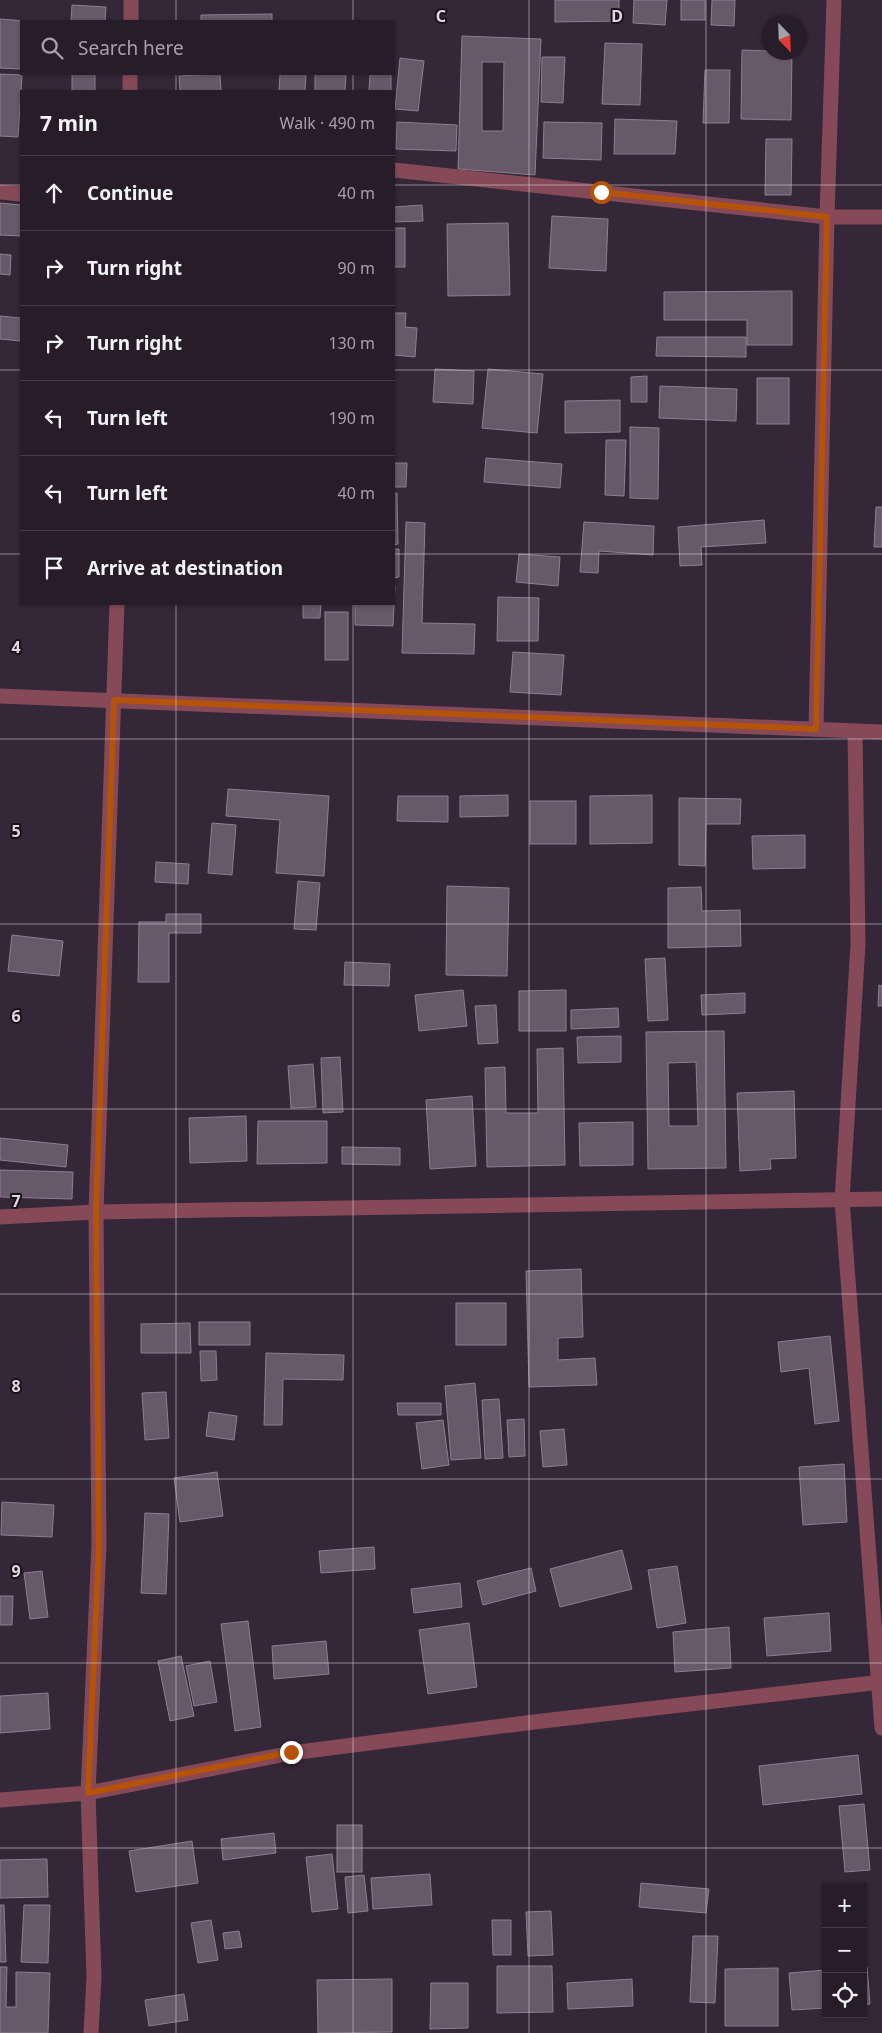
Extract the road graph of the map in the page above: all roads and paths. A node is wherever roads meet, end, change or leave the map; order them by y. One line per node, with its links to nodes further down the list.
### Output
1 (131, 0): 3 (street)
2 (834, 0): 9 (street)
3 (131, 20)
4 (130, 75): 5 (street)
5 (130, 90)
6 (395, 170): 9 (street)
7 (0, 192): 8 (street)
8 (20, 194)
9 (827, 217): 10 (street); 14 (street)
10 (882, 218)
11 (117, 605): 13 (street)
12 (0, 696): 13 (street)
13 (114, 700): 14 (street); 19 (street)
14 (816, 729): 15 (street)
15 (855, 731): 16 (street); 18 (street)
16 (882, 732)
17 (882, 1199): 18 (street)
18 (842, 1200): 19 (street); 21 (street)
19 (96, 1212): 20 (street); 23 (street)
20 (0, 1217)
21 (880, 1682): 22 (street); 23 (street)
22 (882, 1728)
23 (88, 1793): 24 (street); 25 (street)
24 (0, 1800)
25 (91, 2033)

